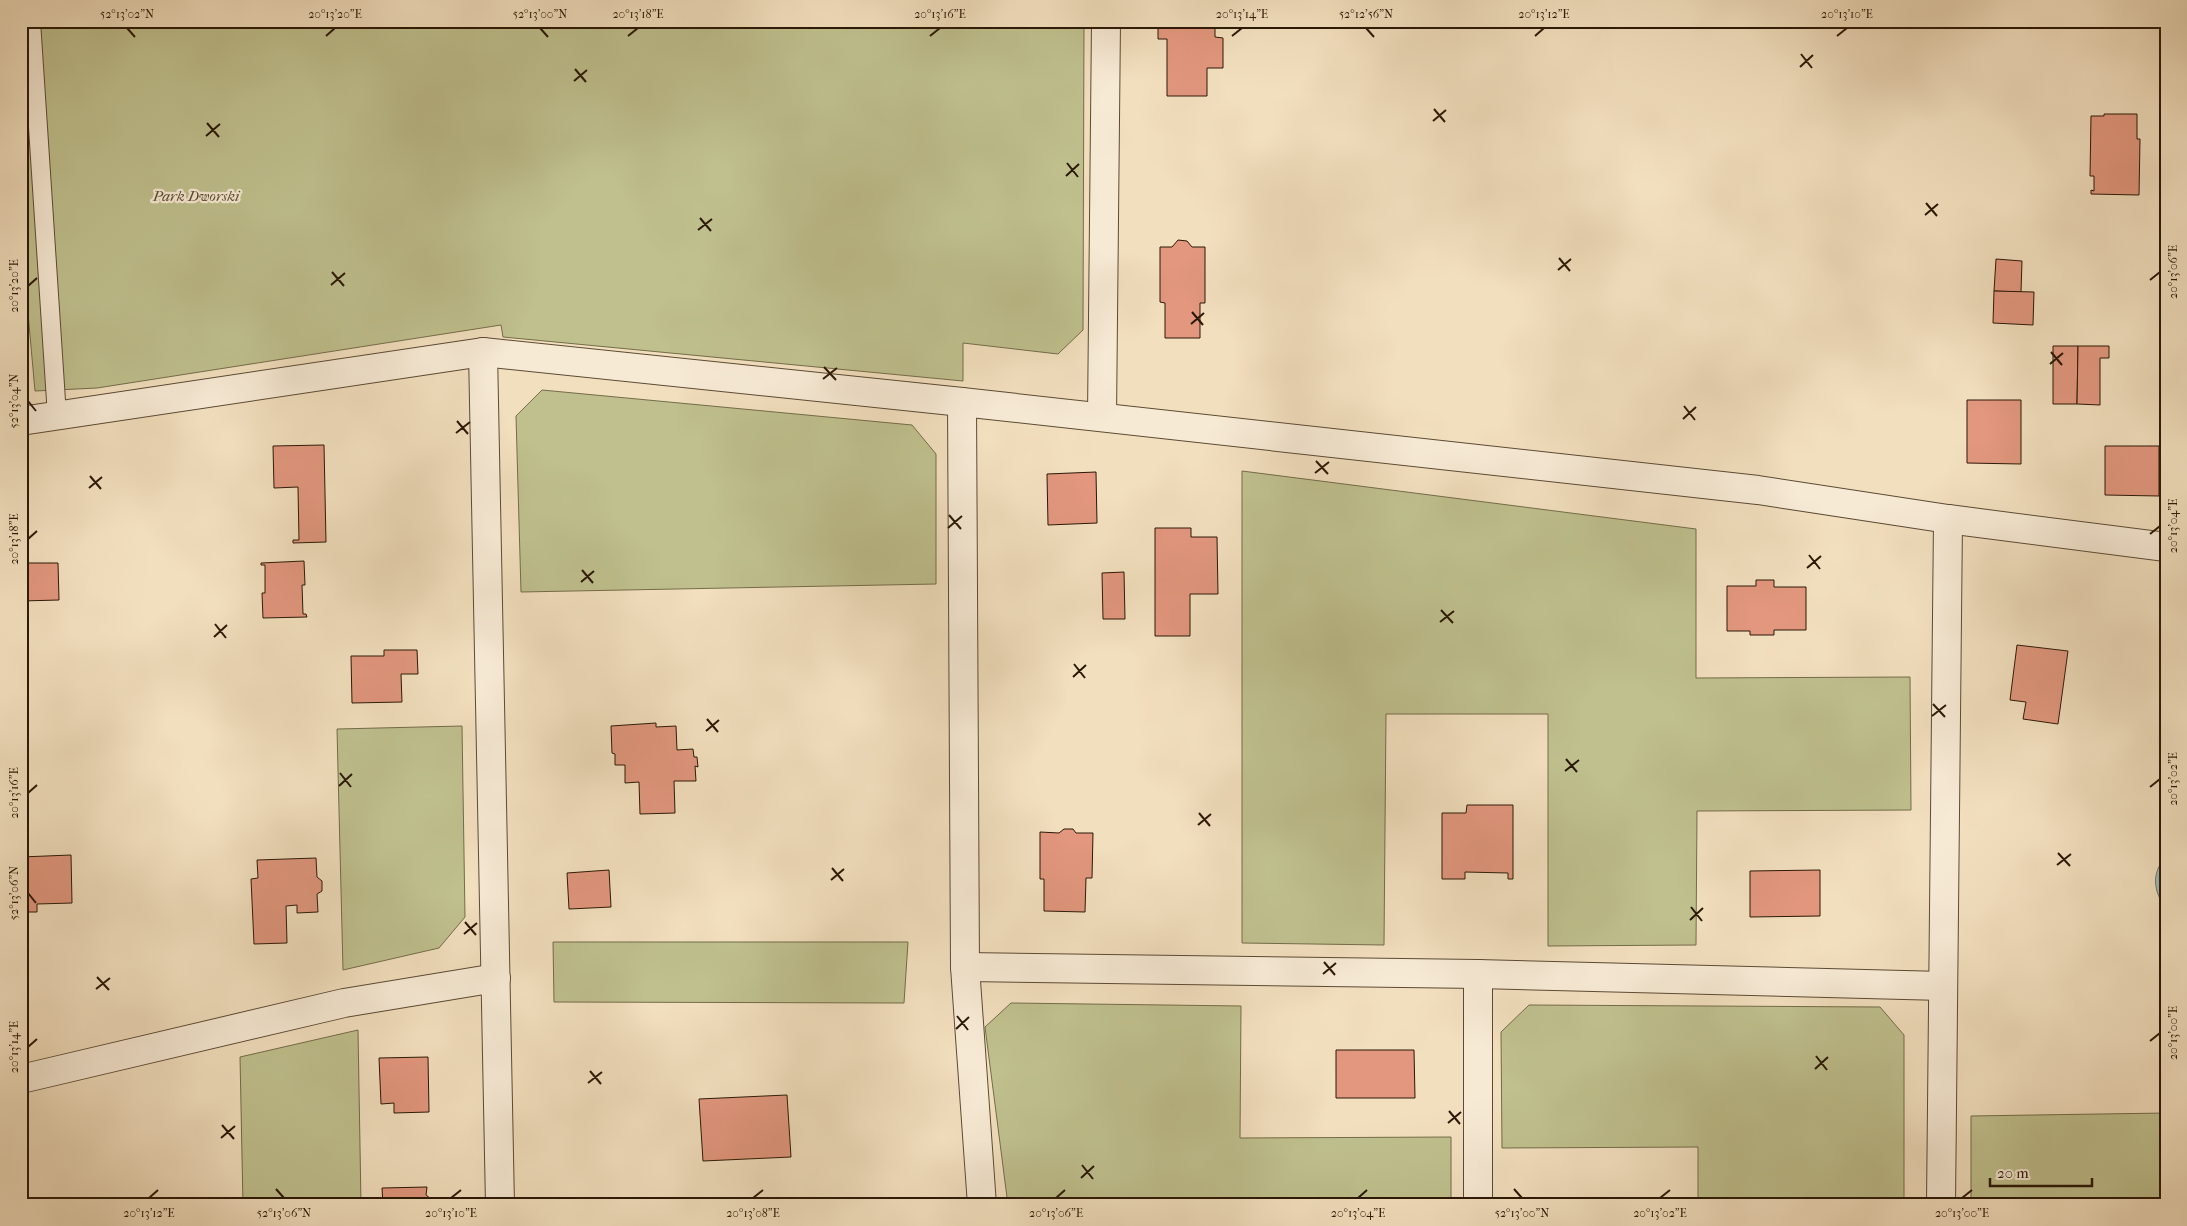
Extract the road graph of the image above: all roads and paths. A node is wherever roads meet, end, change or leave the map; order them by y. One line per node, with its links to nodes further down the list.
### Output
1 (31, 21): 5 (lane)
2 (1106, 21): 6 (street)
3 (483, 352): 4 (street); 5 (street); 12 (street)
4 (962, 402): 6 (street); 10 (street)
5 (57, 416): 7 (street)
6 (1102, 418): 8 (street)
7 (21, 421)
8 (1948, 519): 9 (street); 13 (street)
9 (2166, 547)
10 (965, 967): 11 (street); 16 (street)
11 (1478, 974): 13 (street); 17 (street)
12 (496, 978): 14 (street); 15 (street)
13 (1943, 986): 18 (street)
14 (21, 1079)
15 (500, 1205)
16 (982, 1205)
17 (1478, 1205)
18 (1941, 1205)

